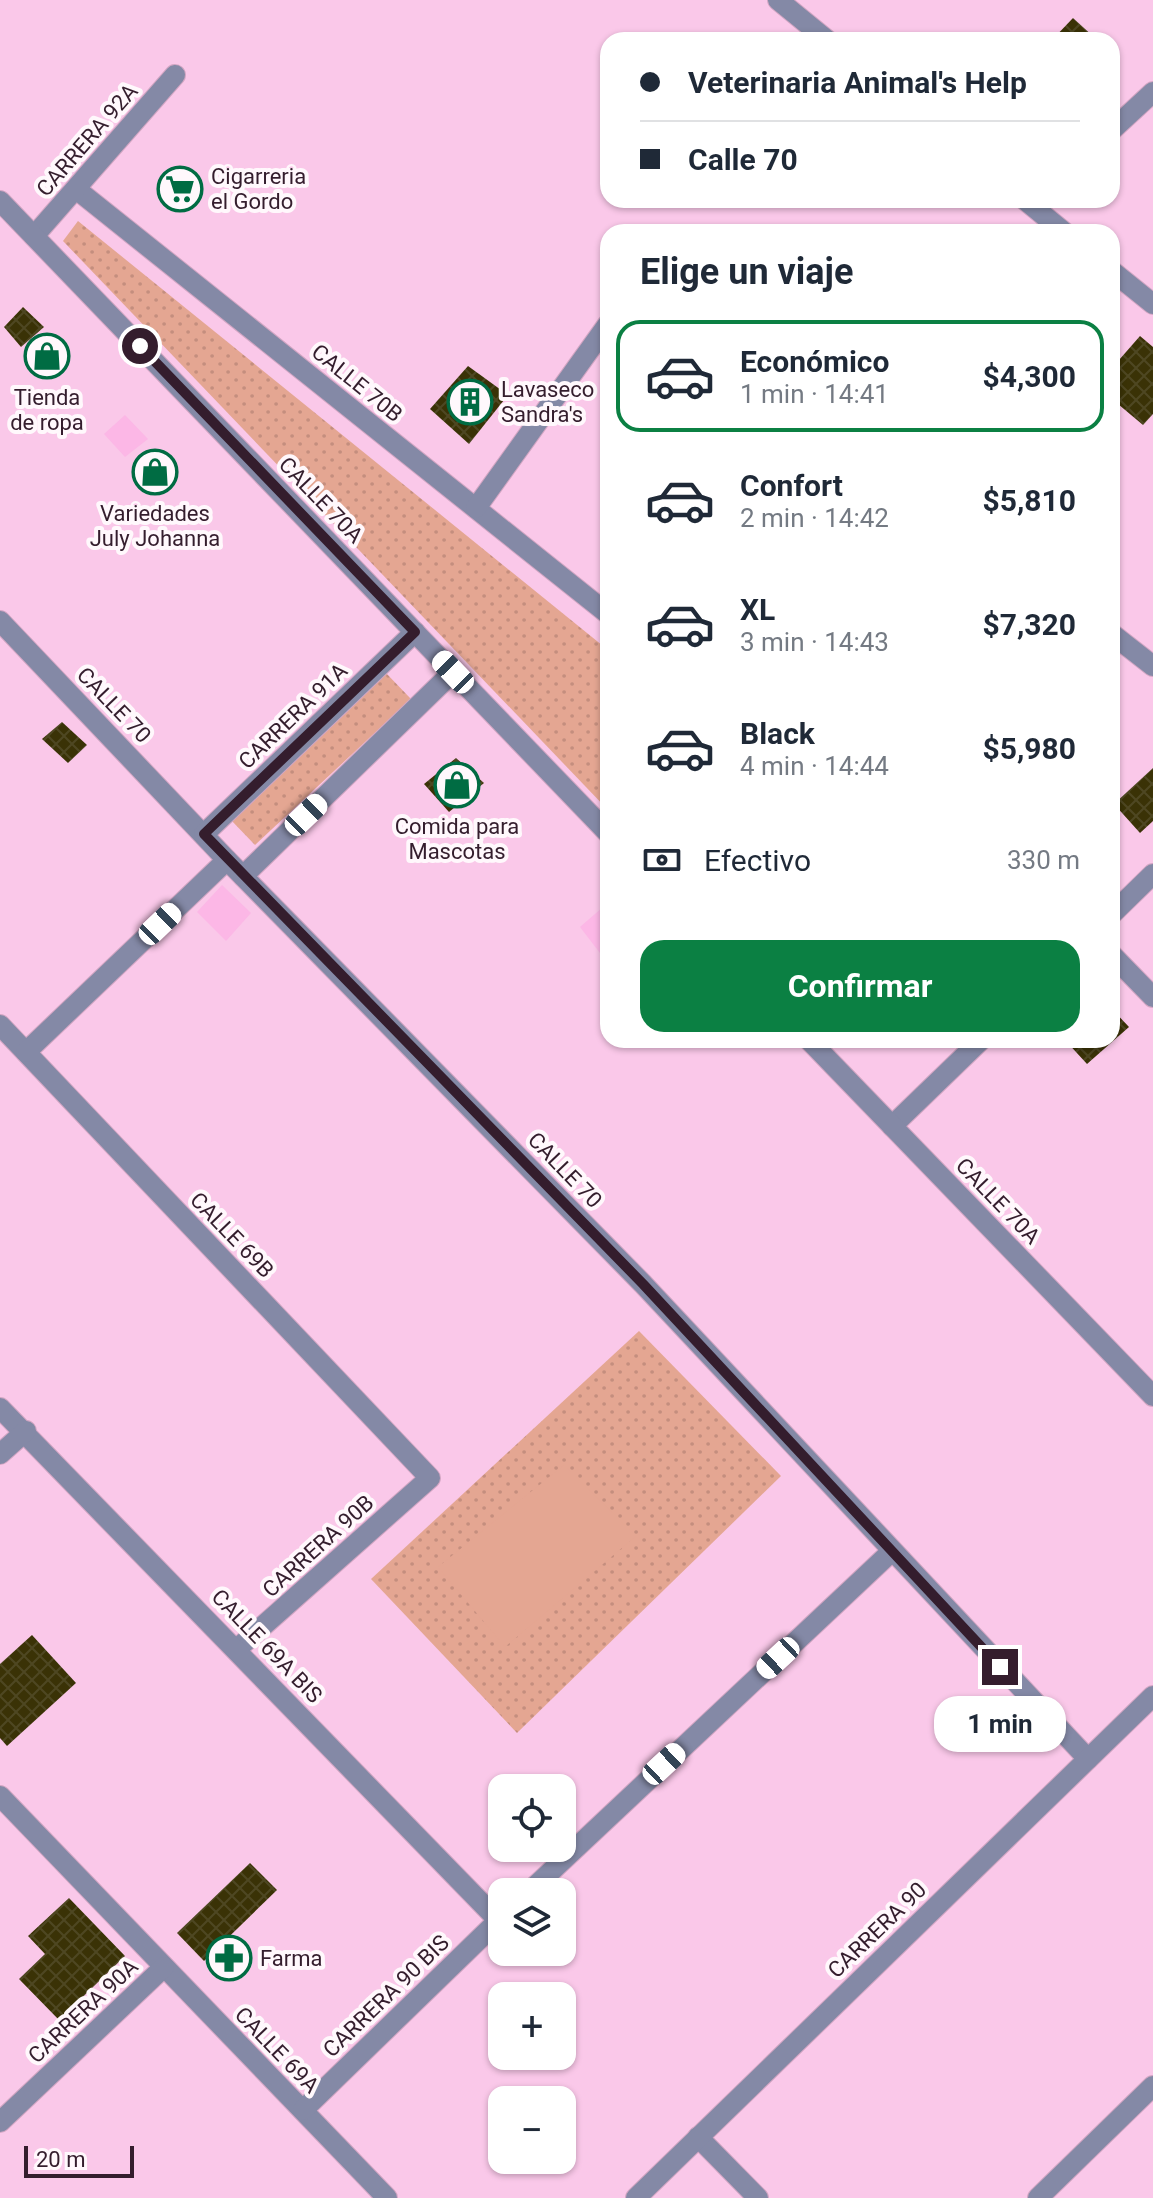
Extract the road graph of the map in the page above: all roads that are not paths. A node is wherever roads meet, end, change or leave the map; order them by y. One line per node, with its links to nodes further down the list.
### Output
1 (778, 0): 2 (street)
2 (817, 32)
3 (175, 75): 6 (street, CARRERA 92A)
4 (1153, 92): 5 (street)
5 (1120, 123)
6 (76, 189): 10 (street, CARRERA 92A); 14 (street, CALLE 70B)
7 (0, 201): 10 (street, CALLE 70A)
8 (1038, 208): 9 (street)
9 (1055, 224)
10 (34, 236): 17 (street, CALLE 70A)
11 (1120, 277): 12 (street)
12 (1153, 304)
13 (600, 335): 14 (street)
14 (476, 508): 15 (street, CALLE 70B)
15 (600, 608)
16 (0, 621): 22 (street, CALLE 70)
17 (415, 632): 20 (street, CALLE 70A); 22 (street, CARRERA 91A)
18 (1120, 640): 19 (street)
19 (1153, 666)
20 (453, 672): 21 (street, CALLE 70A); 25 (street)
21 (600, 825)
22 (204, 834): 23 (street, CALLE 70)
23 (227, 860): 25 (street, CALLE 70); 32 (street)
24 (1153, 874): 26 (street)
25 (243, 876): 39 (street, CALLE 70)
26 (1120, 906)
27 (1120, 963): 28 (street)
28 (1153, 997)
29 (0, 1025): 32 (street, CALLE 69B)
30 (817, 1048): 33 (street, CALLE 70A)
31 (973, 1048): 33 (street)
32 (26, 1052): 38 (street, CALLE 69B)
33 (892, 1126): 34 (street, CALLE 70A)
34 (1153, 1396)
35 (0, 1408): 36 (street, CALLE 69A BIS)
36 (26, 1431): 37 (street); 40 (street, CALLE 69A BIS)
37 (0, 1454)
38 (430, 1478): 40 (street, CARRERA 90B)
39 (891, 1552): 42 (street, CALLE 70); 44 (street)
40 (237, 1649): 45 (street, CALLE 69A BIS)
41 (1153, 1696): 42 (street, CARRERA 90)
42 (1088, 1759): 51 (street, CARRERA 90)
43 (0, 1796): 47 (street, CALLE 69A)
44 (544, 1878)
45 (488, 1907)
46 (488, 1931): 49 (street, CARRERA 90 BIS)
47 (164, 1967): 49 (street, CALLE 69A); 50 (street, CARRERA 90A)
48 (1153, 2086): 55 (street)
49 (303, 2110): 52 (street, CALLE 69A)
50 (0, 2122)
51 (698, 2137): 53 (street, CARRERA 90); 54 (street)
52 (387, 2198)
53 (636, 2198)
54 (758, 2198)
55 (1038, 2198)

